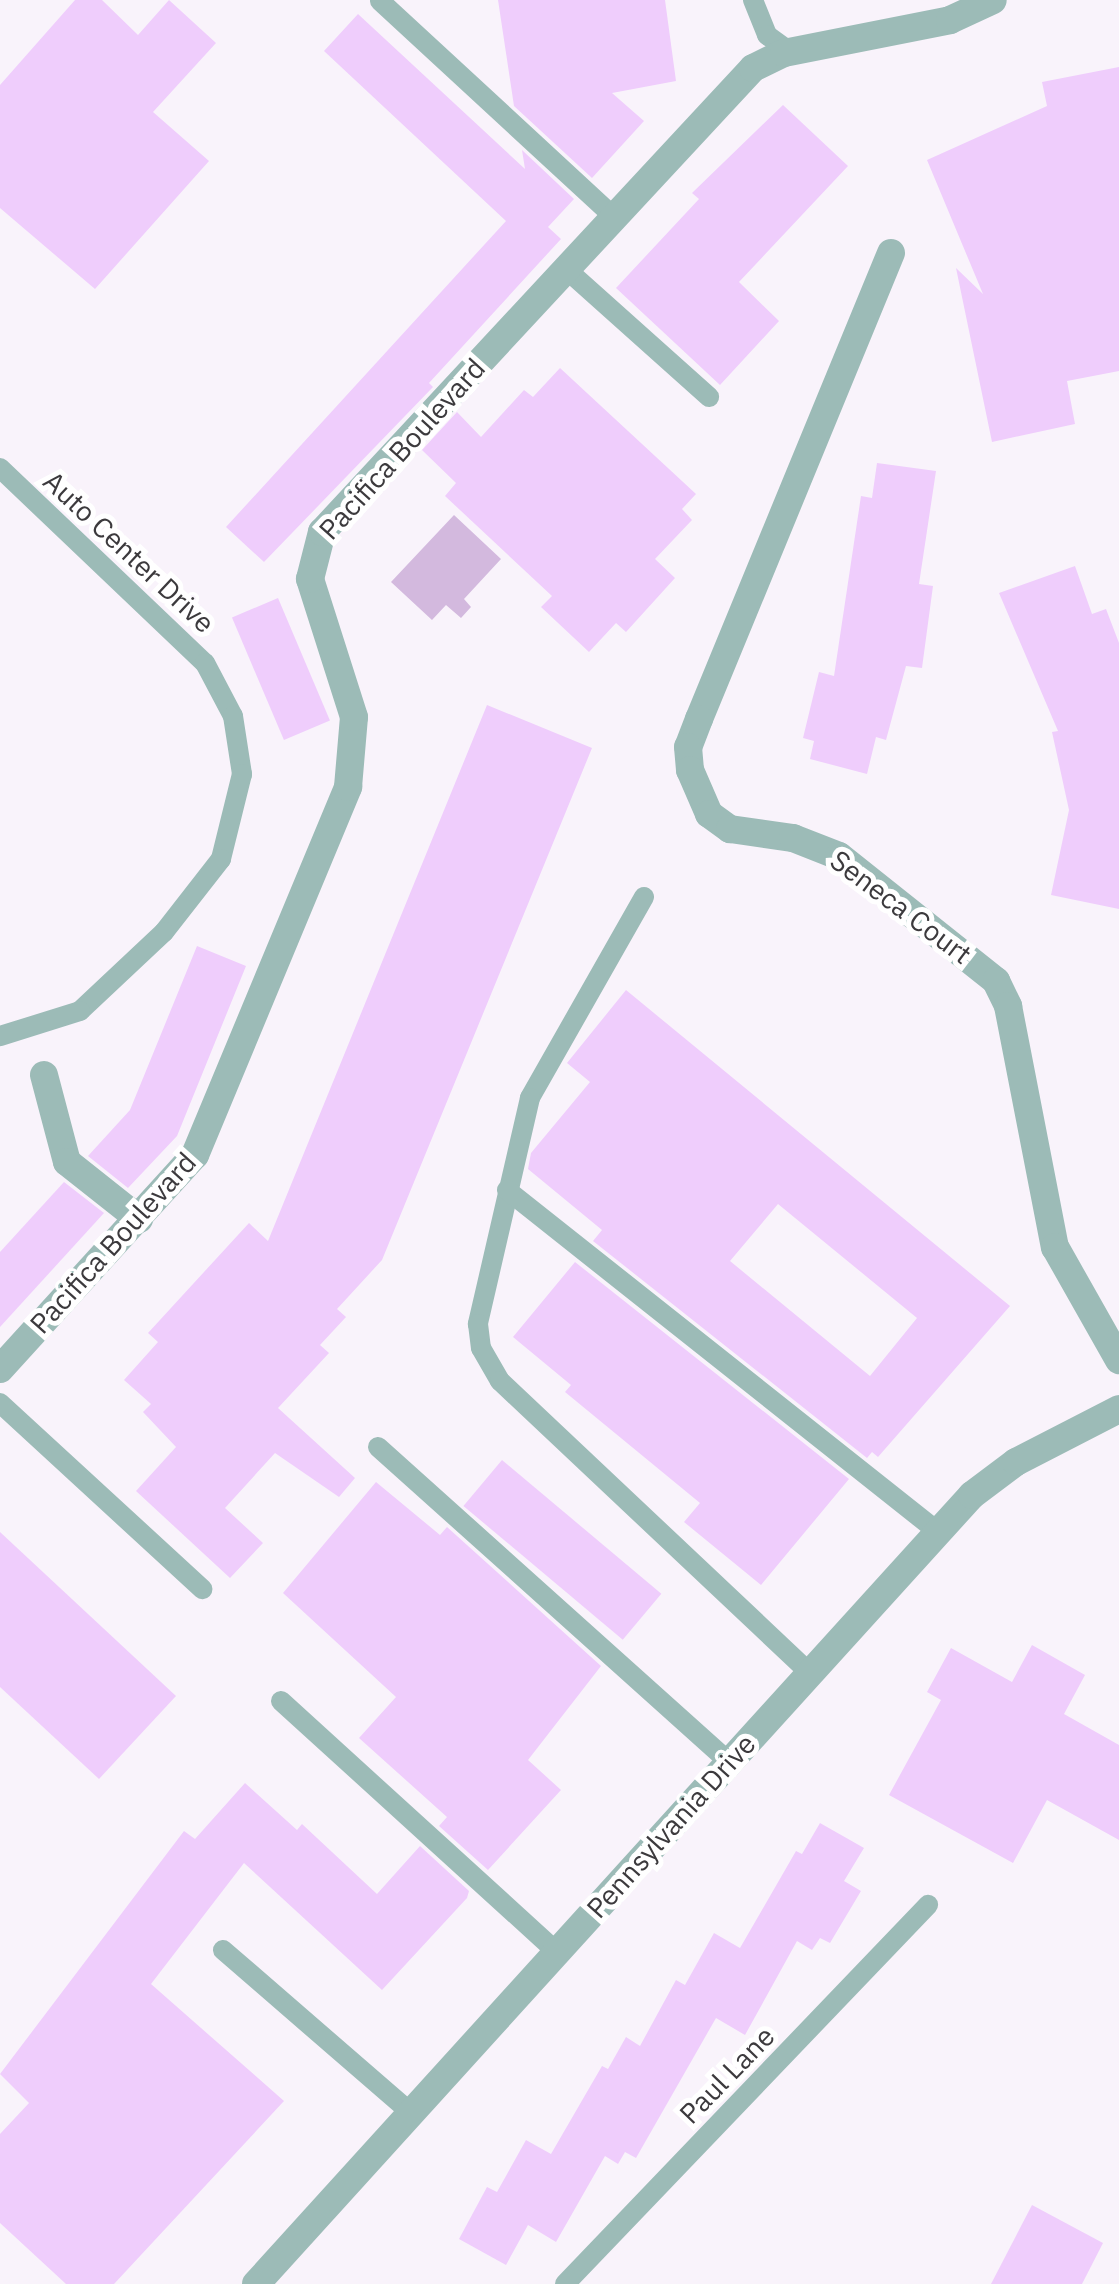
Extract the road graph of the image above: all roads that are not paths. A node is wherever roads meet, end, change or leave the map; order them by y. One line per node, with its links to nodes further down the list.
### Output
1 (993, 0): 4 (street, Pacifica Boulevard)
2 (380, 1): 6 (lane)
3 (755, 8): 4 (lane); 5 (lane)
4 (790, 52): 5 (street, Pacifica Boulevard)
5 (746, 75): 6 (street, Pacifica Boulevard)
6 (614, 216): 8 (street, Pacifica Boulevard)
7 (891, 253): 16 (street, Seneca Court)
8 (566, 269): 9 (lane); 15 (street, Pacifica Boulevard)
9 (708, 397)
10 (0, 468): 12 (lane, Auto Center Drive)
11 (644, 896): 14 (lane)
12 (0, 1036)
13 (44, 1076): 15 (street)
14 (507, 1190): 21 (lane); 23 (lane)
15 (139, 1220): 17 (street, Pacifica Boulevard)
16 (1119, 1360)
17 (0, 1370)
18 (0, 1403): 22 (lane)
19 (1119, 1409): 21 (street, Pennsylvania Drive)
20 (378, 1447): 25 (lane)
21 (937, 1531): 23 (street, Pennsylvania Drive)
22 (202, 1589)
23 (810, 1673): 25 (street, Pennsylvania Drive)
24 (280, 1702): 28 (lane)
25 (729, 1762): 28 (street, Pennsylvania Drive)
26 (928, 1905): 31 (lane, Paul Lane)
27 (223, 1950): 29 (lane)
28 (557, 1952): 29 (street, Pennsylvania Drive)
29 (411, 2113): 30 (street, Pennsylvania Drive)
30 (256, 2284)
31 (565, 2284)

